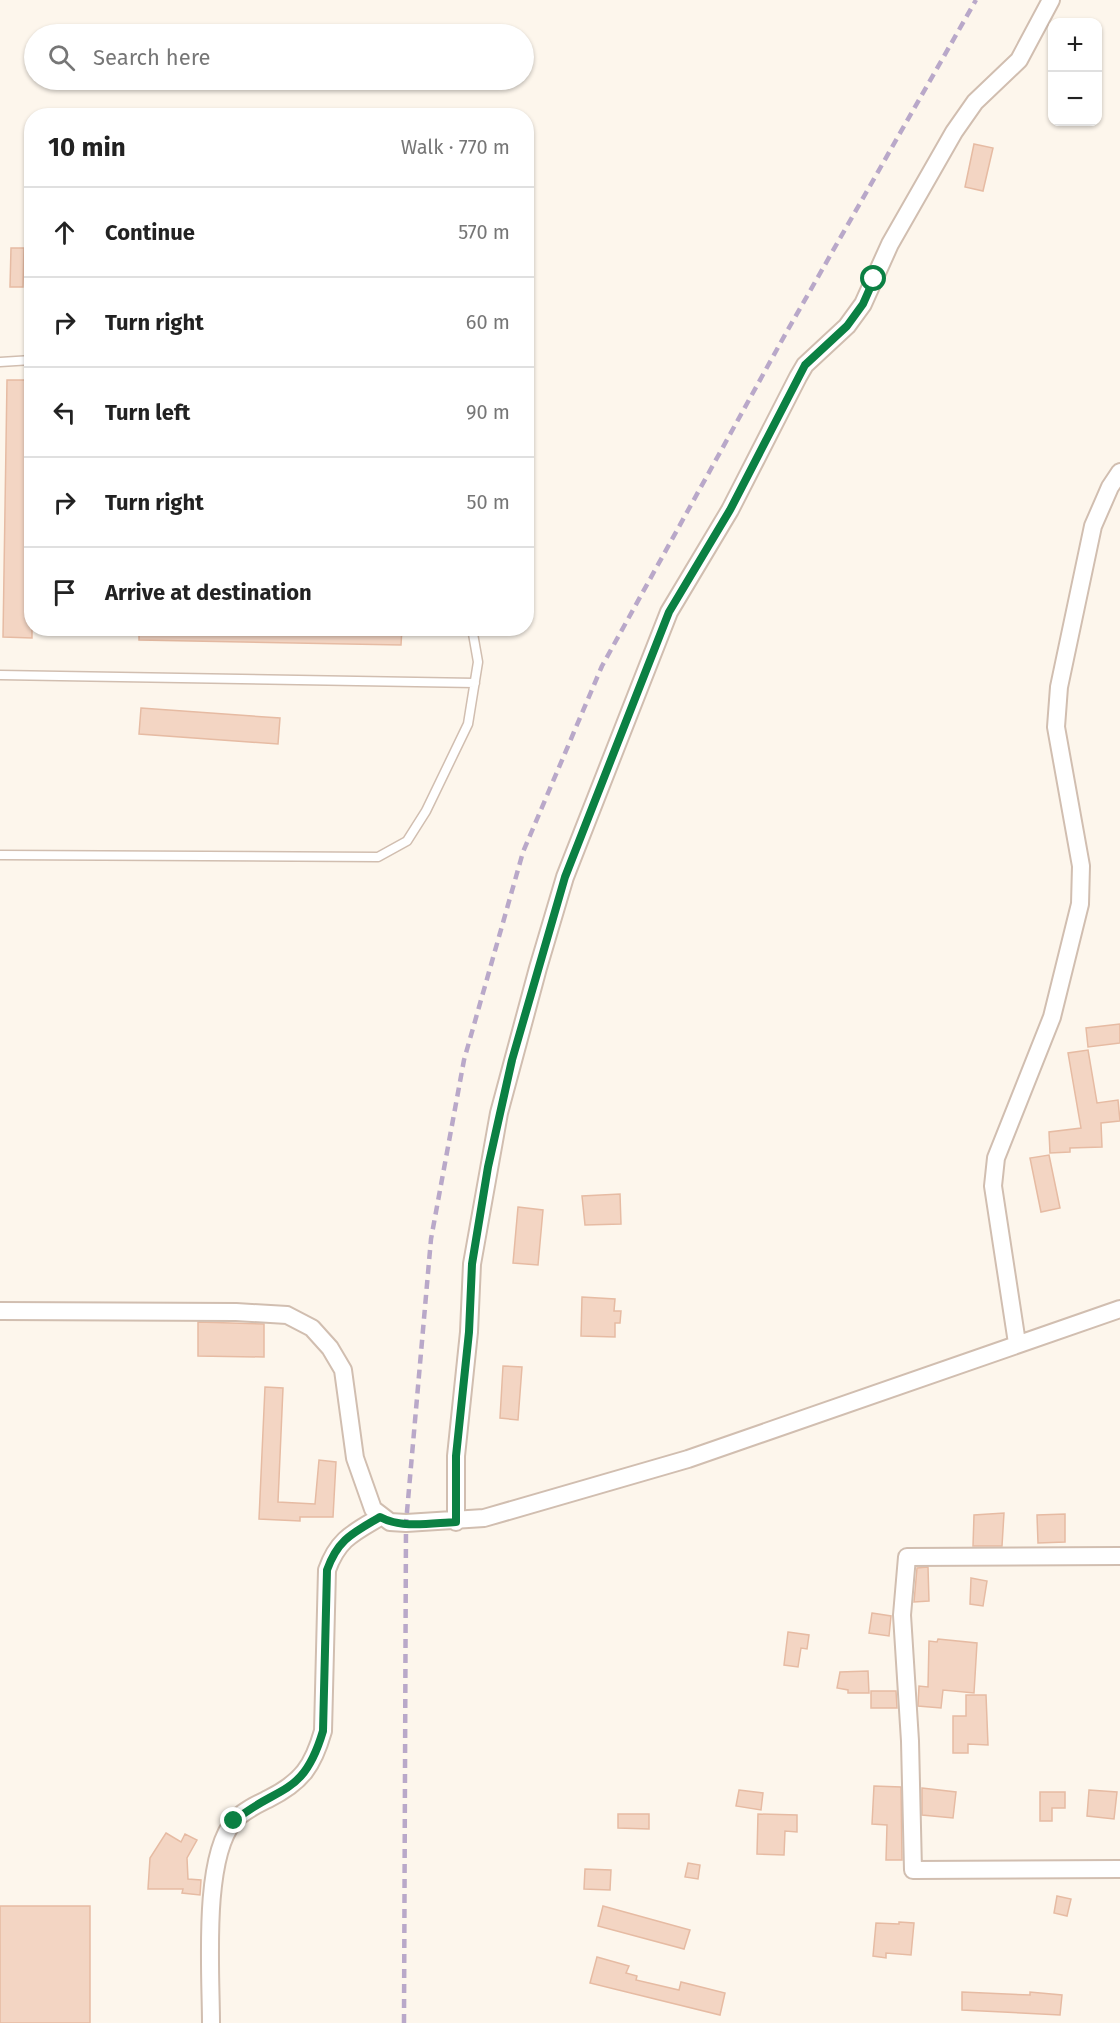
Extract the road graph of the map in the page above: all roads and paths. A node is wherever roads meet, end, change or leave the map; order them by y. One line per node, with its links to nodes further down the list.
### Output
1 (1051, 0): 13 (street)
2 (24, 360): 3 (lane)
3 (0, 362)
4 (1120, 472): 11 (street)
5 (473, 636): 7 (lane)
6 (0, 675): 7 (lane)
7 (475, 684): 8 (lane)
8 (0, 855)
9 (1120, 1309): 11 (street)
10 (0, 1311): 12 (street)
11 (1017, 1343): 13 (street)
12 (380, 1517): 13 (street); 16 (street)
13 (456, 1522)
14 (1120, 1556): 15 (street)
15 (1120, 1869)
16 (211, 2023)

